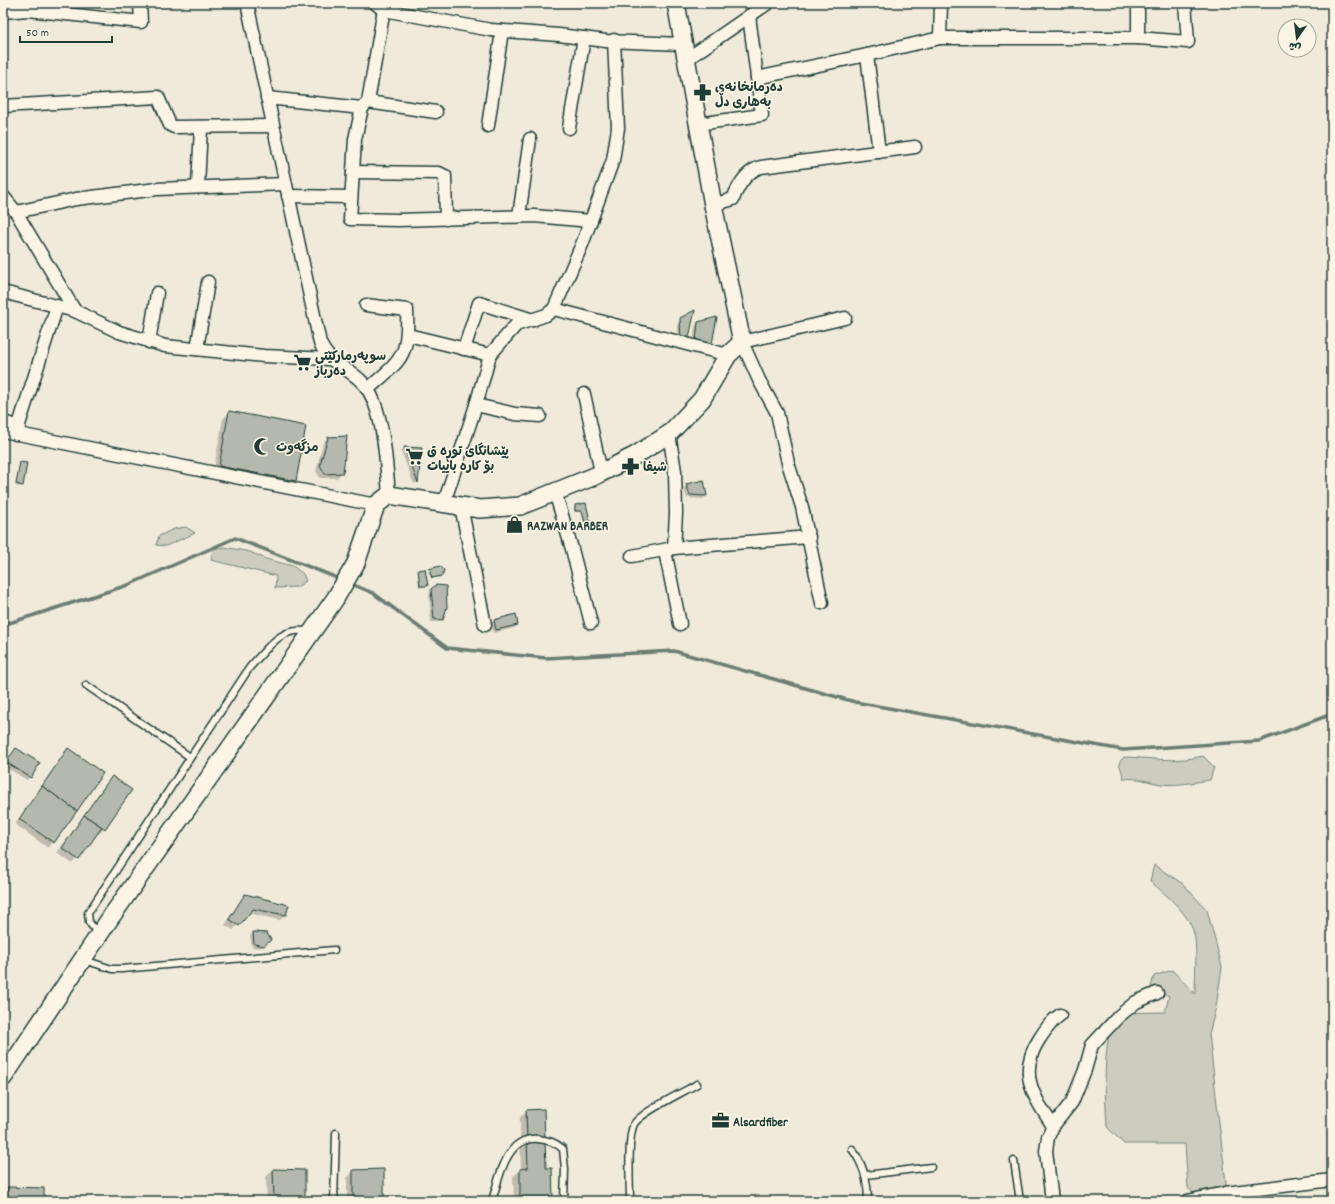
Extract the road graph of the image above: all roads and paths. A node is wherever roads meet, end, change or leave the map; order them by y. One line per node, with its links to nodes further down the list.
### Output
1 (143, 3): 9 (street)
2 (247, 3): 20 (street)
3 (676, 3): 17 (street)
4 (768, 3): 11 (street)
5 (941, 3): 14 (street)
6 (1138, 3): 15 (street)
7 (1185, 3): 15 (street)
8 (382, 5): 12 (street); 21 (street)
9 (28, 6): 10 (street)
10 (3, 12)
11 (749, 16): 17 (street); 19 (street)
12 (502, 31): 13 (street); 26 (street)
13 (584, 38): 16 (street); 28 (street)
14 (940, 38): 15 (street); 18 (street)
15 (1138, 38)
16 (614, 40): 17 (street); 42 (street)
17 (685, 51): 24 (street)
18 (868, 55): 19 (street); 31 (street)
19 (757, 78): 24 (street)
20 (267, 98): 21 (street); 25 (street)
21 (365, 105): 23 (street); 32 (street)
22 (3, 106): 27 (street)
23 (436, 112)
24 (698, 124): 38 (street)
25 (273, 126): 27 (street); 33 (street)
26 (488, 126)
27 (201, 127): 34 (street)
28 (570, 128)
29 (530, 139): 40 (street)
30 (915, 148): 31 (street)
31 (880, 152): 38 (street)
32 (353, 172): 37 (street); 41 (street)
33 (285, 184): 34 (street); 36 (street)
34 (198, 186): 39 (street)
35 (3, 196): 39 (street)
36 (288, 196): 37 (street); 59 (street)
37 (350, 197): 41 (street)
38 (713, 205): 54 (street)
39 (16, 212): 49 (street)
40 (519, 216): 41 (street); 42 (street)
41 (446, 219)
42 (590, 221): 48 (street)
43 (208, 282): 55 (street)
44 (3, 292): 47 (street)
45 (156, 293): 53 (street)
46 (366, 305): 52 (street)
47 (57, 306): 49 (street); 65 (street)
48 (554, 309): 51 (street); 58 (street)
49 (75, 311): 53 (street)
50 (845, 318): 54 (street)
51 (533, 320): 56 (street); 57 (street)
52 (408, 335): 56 (street); 60 (street)
53 (149, 342): 55 (street)
54 (742, 342): 58 (street); 73 (street)
55 (197, 349): 59 (street)
56 (464, 349): 57 (street)
57 (490, 355): 62 (street)
58 (728, 355): 67 (street)
59 (329, 359): 60 (street)
60 (368, 389): 70 (street)
61 (584, 394): 68 (street)
62 (476, 405): 63 (street); 71 (street)
63 (540, 416)
64 (3, 422): 65 (street)
65 (17, 430): 66 (street); 70 (street)
66 (3, 431)
67 (669, 434): 68 (street); 74 (street)
68 (601, 472): 69 (street)
69 (555, 492): 72 (street); 77 (street)
70 (382, 500): 71 (street); 80 (street)
71 (444, 503): 72 (street)
72 (461, 506): 79 (street)
73 (809, 537): 74 (street); 76 (street)
74 (670, 550): 75 (street); 78 (street)
75 (632, 556)
76 (822, 603)
77 (591, 623)
78 (680, 624)
79 (485, 625)
80 (311, 632): 82 (lane); 83 (street)
81 (86, 685): 82 (lane)
82 (190, 757): 83 (lane)
83 (98, 936): 85 (street)
84 (334, 950): 85 (lane)
85 (82, 960): 88 (street)
86 (1157, 993): 90 (street)
87 (1060, 1015): 90 (street)
88 (3, 1078)
89 (697, 1084): 100 (lane)
90 (1053, 1126): 103 (street)
91 (336, 1133): 97 (lane)
92 (852, 1149): 95 (lane)
93 (1014, 1161): 102 (lane)
94 (931, 1167): 95 (lane)
95 (866, 1175): 101 (lane)
96 (1332, 1180): 104 (street)
97 (334, 1201)
98 (492, 1201): 99 (lane)
99 (564, 1201)
100 (630, 1201)
101 (868, 1201)
102 (1020, 1201)
103 (1052, 1201)
104 (1187, 1201)

